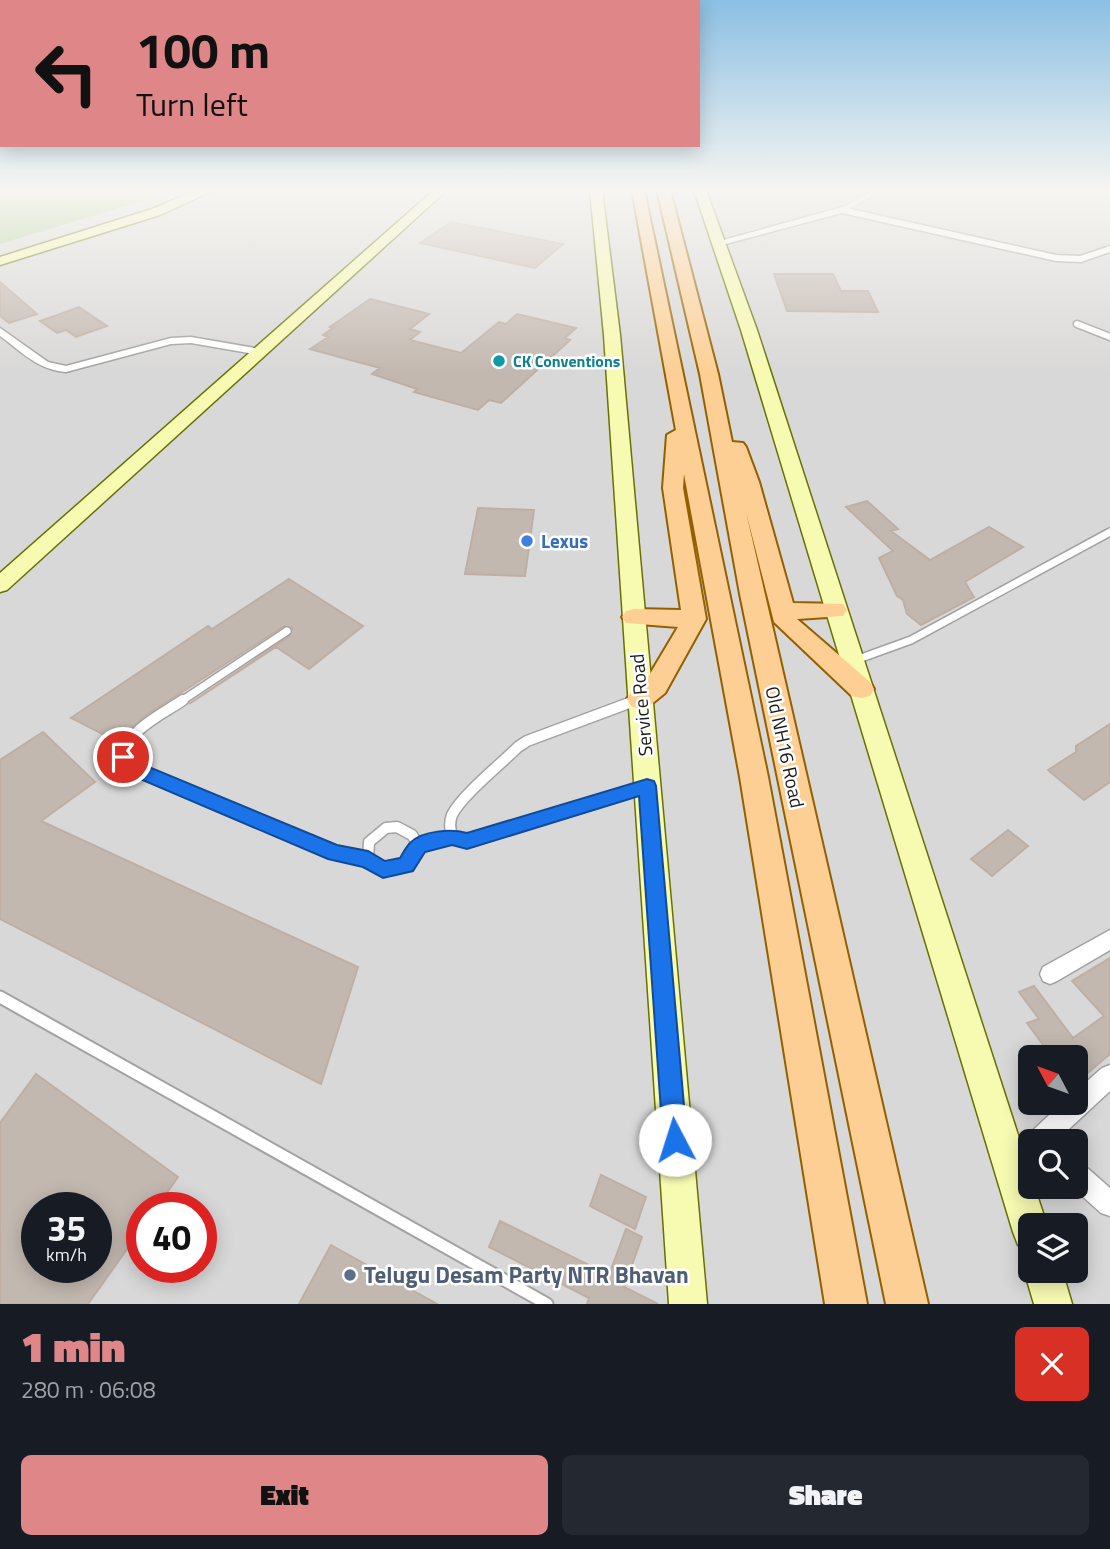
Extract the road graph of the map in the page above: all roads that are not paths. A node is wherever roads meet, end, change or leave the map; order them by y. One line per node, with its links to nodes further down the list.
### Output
1 (32, 251): 9 (street)
2 (373, 251): 14 (street)
3 (603, 251): 21 (street, Service Road)
4 (650, 251): 16 (main road, Old NH16 Road)
5 (678, 251): 15 (main road, Old NH16 Road)
6 (721, 251): 19 (street)
7 (1029, 251): 8 (street)
8 (1105, 251)
9 (0, 261)
10 (1077, 324): 12 (lane)
11 (0, 331): 13 (street)
12 (1110, 337)
13 (5, 341): 14 (street)
14 (261, 352): 18 (street)
15 (709, 374): 20 (main road); 45 (main road, Old NH16 Road)
16 (679, 394): 22 (main road); 44 (main road, Old NH16 Road)
17 (1110, 532): 24 (lane)
18 (0, 584)
19 (835, 610): 20 (main road); 24 (street)
20 (783, 611): 25 (main road)
21 (634, 617): 22 (main road); 26 (street, Service Road)
22 (694, 619): 26 (main road)
23 (288, 631): 30 (lane)
24 (853, 661): 25 (street)
25 (861, 689): 37 (street)
26 (640, 699): 27 (street, Service Road); 28 (lane)
27 (647, 786): 28 (lane); 43 (street, Service Road)
28 (452, 837): 29 (lane)
29 (419, 846): 30 (lane); 30 (lane)
30 (368, 859)
31 (1110, 939): 32 (street)
32 (1050, 974)
33 (0, 997): 42 (lane)
34 (1110, 1076): 35 (street)
35 (1051, 1129)
36 (1018, 1159): 37 (street)
37 (1010, 1166): 40 (street)
38 (1088, 1185): 39 (street)
39 (1110, 1204)
40 (1025, 1213)
41 (1047, 1283): 46 (street)
42 (547, 1304)
43 (688, 1304)
44 (846, 1304)
45 (907, 1304)
46 (1053, 1304)

